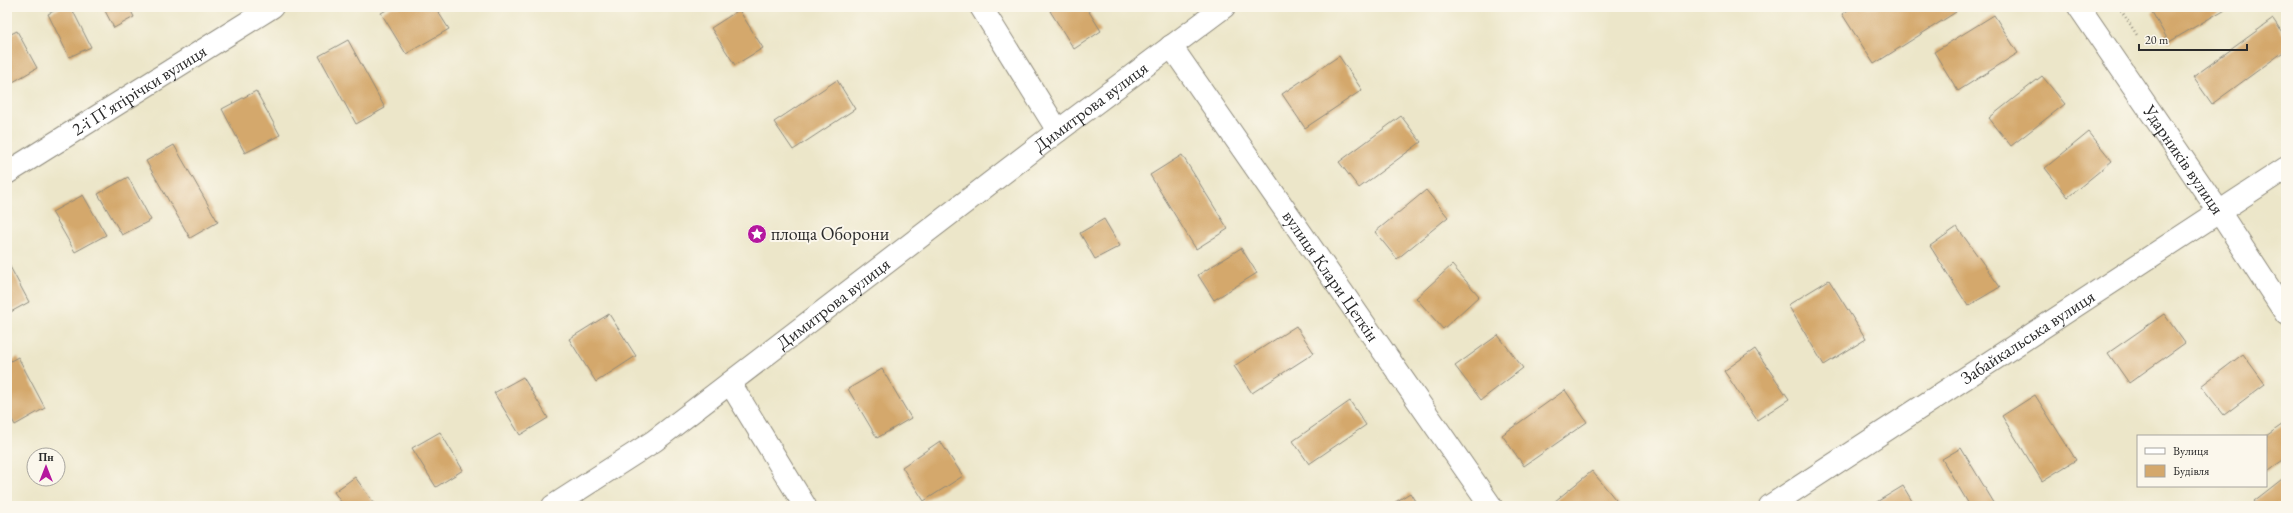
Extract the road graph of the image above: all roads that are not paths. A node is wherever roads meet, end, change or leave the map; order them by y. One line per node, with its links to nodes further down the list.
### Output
1 (272, 7): 8 (street, 2-ї П’ятірічки вулиця)
2 (981, 7): 6 (street)
3 (1224, 7): 5 (street, Димитрова вулиця)
4 (2079, 7): 9 (street, Ударників вулиця)
5 (1170, 46): 6 (street, Димитрова вулиця); 14 (street, вулиця Клари Цеткін)
6 (1058, 131): 11 (street, Димитрова вулиця)
7 (2286, 168): 9 (street, Забайкальська вулиця)
8 (7, 172)
9 (2220, 213): 10 (street, Ударників вулиця); 15 (street, Забайкальська вулиця)
10 (2286, 314)
11 (730, 383): 12 (street, Димитрова вулиця); 13 (street)
12 (553, 506)
13 (805, 506)
14 (1491, 506)
15 (1770, 506)

